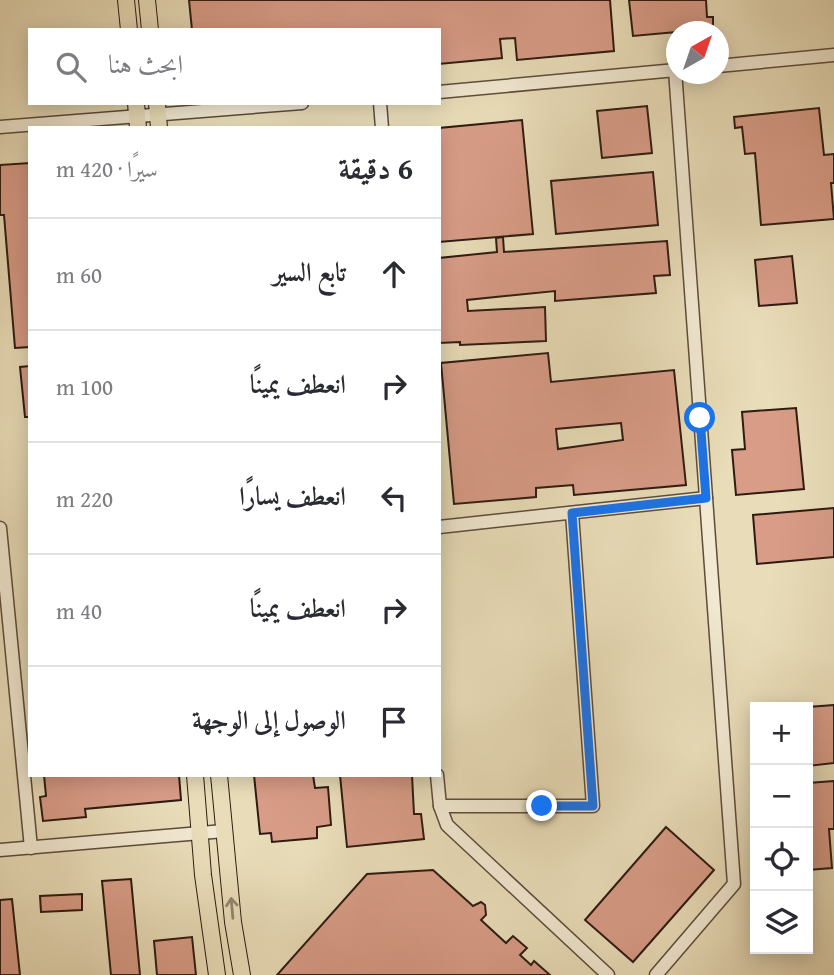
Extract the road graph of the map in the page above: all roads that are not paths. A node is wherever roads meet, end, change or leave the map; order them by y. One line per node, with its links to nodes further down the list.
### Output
1 (126, 0): 3 (main road)
2 (147, 0): 4 (main road)
3 (129, 28)
4 (150, 28)
5 (834, 55): 6 (street)
6 (729, 65)
7 (666, 71): 9 (street)
8 (677, 84): 16 (street)
9 (441, 92)
10 (278, 105): 12 (street)
11 (380, 105): 14 (street)
12 (158, 115): 13 (street)
13 (137, 116): 15 (street)
14 (382, 126)
15 (0, 127)
16 (706, 498): 17 (street); 31 (street)
17 (572, 513): 18 (street); 23 (street)
18 (441, 527)
19 (0, 528): 26 (street)
20 (195, 777): 25 (main road)
21 (219, 777): 24 (main road)
22 (437, 777): 23 (street)
23 (440, 806): 30 (street)
24 (224, 831): 25 (street); 29 (main road, one-way to 24)
25 (199, 834): 26 (street); 28 (main road)
26 (31, 848): 27 (street)
27 (0, 850)
28 (216, 975)
29 (242, 975)
30 (608, 975)
31 (656, 975)

